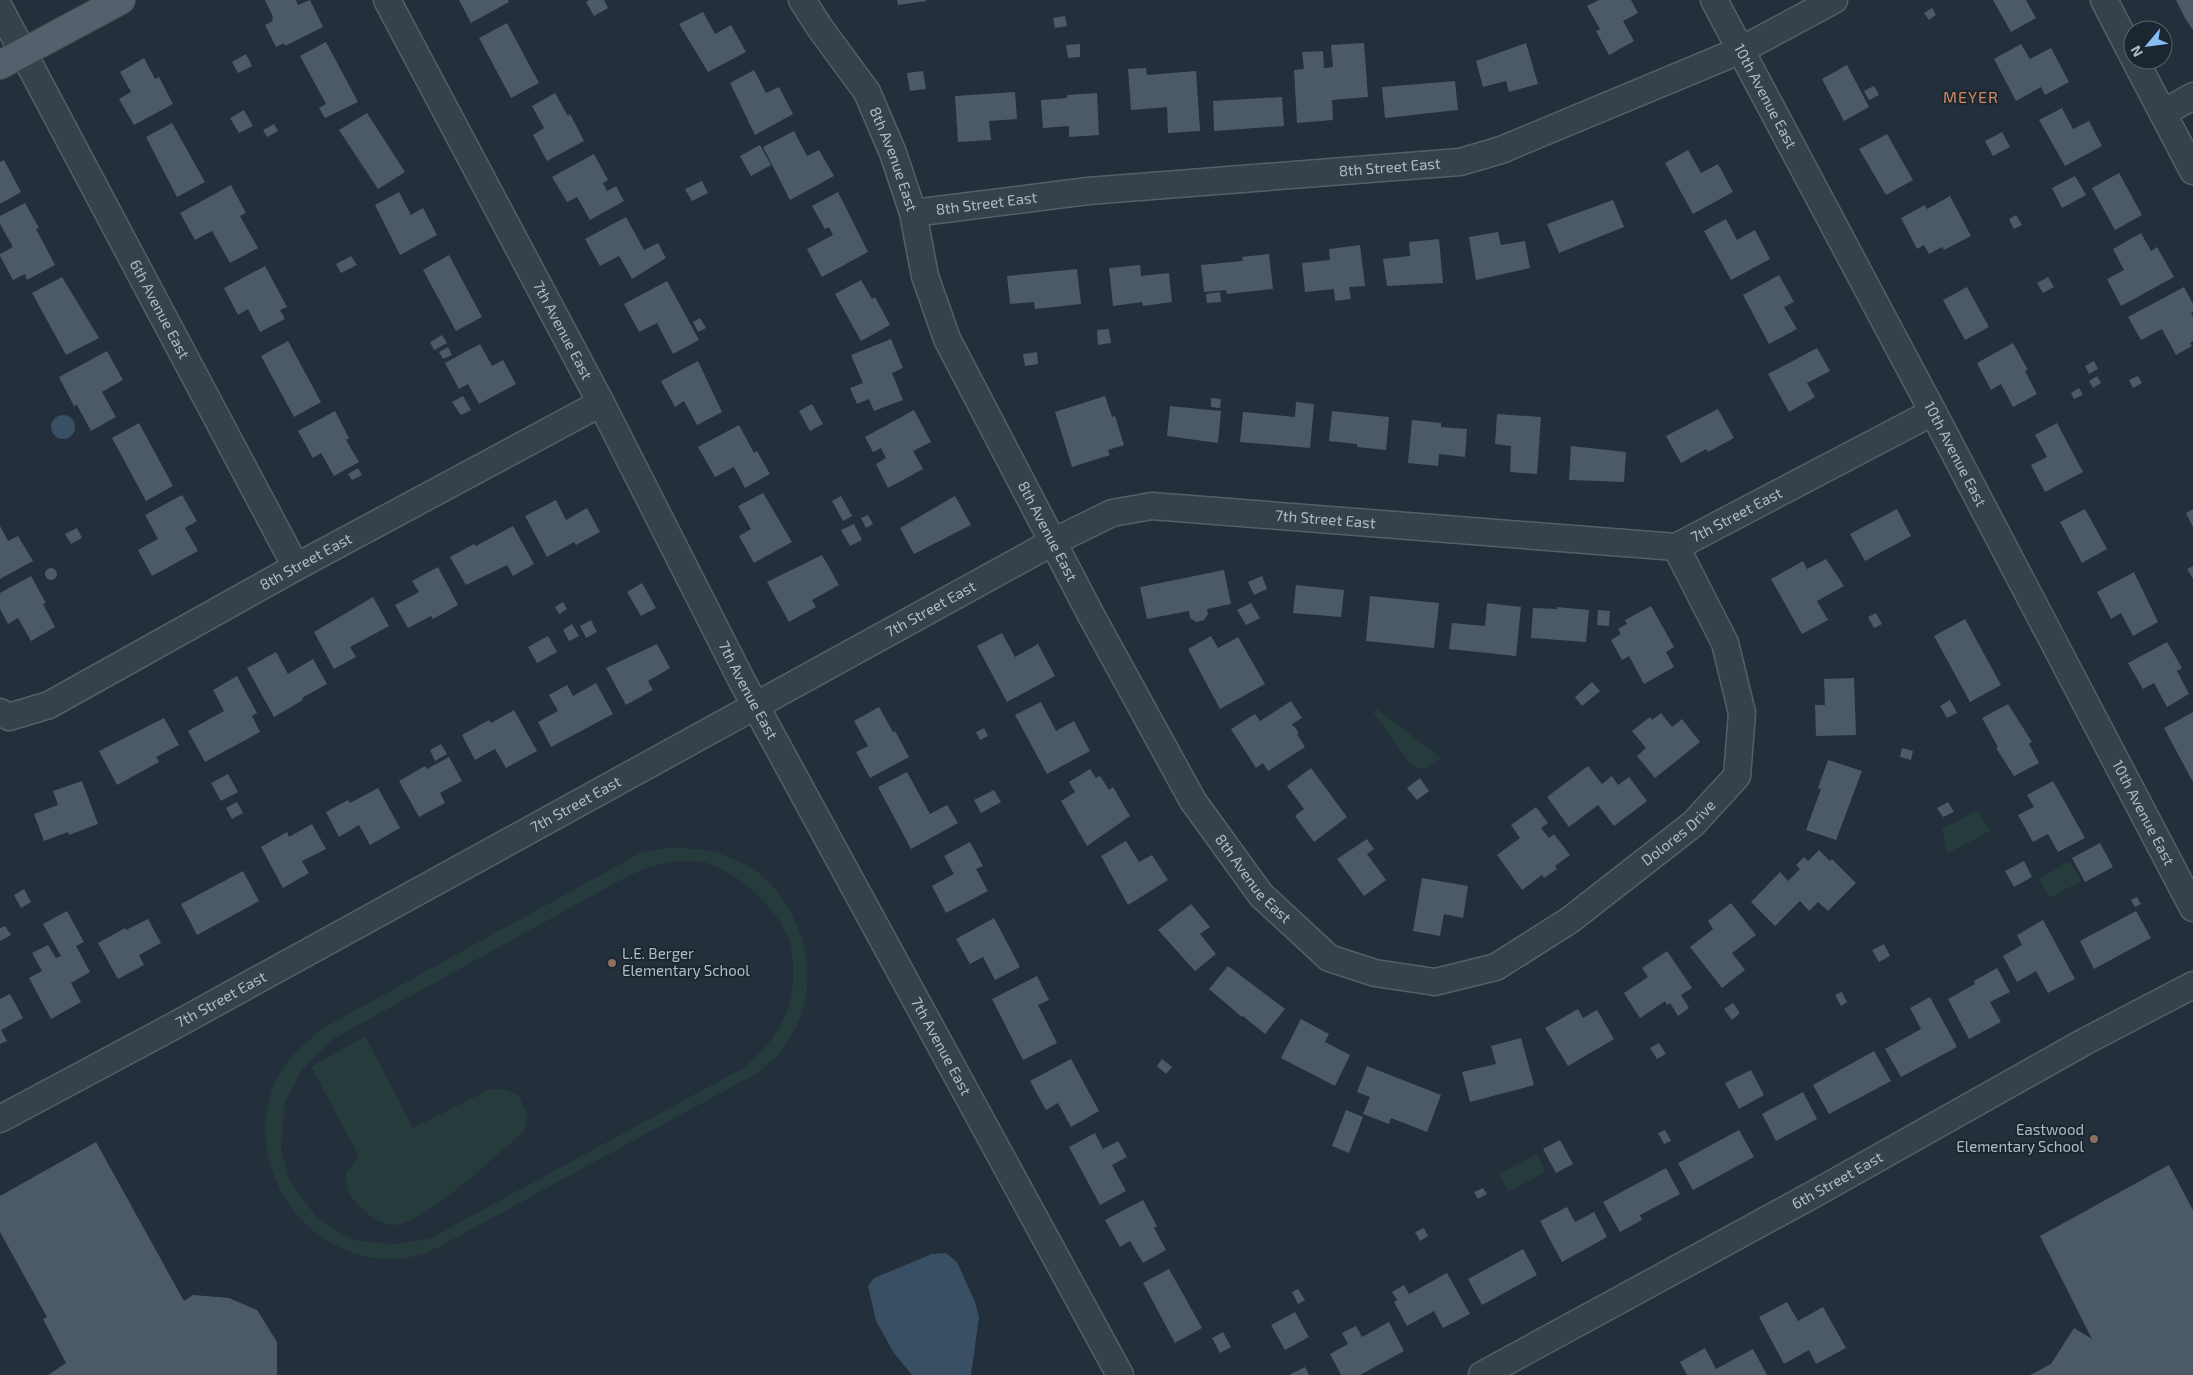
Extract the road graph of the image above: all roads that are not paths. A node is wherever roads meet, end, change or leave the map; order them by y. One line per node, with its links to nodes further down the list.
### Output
1 (121, 0): 10 (main road)
2 (387, 0): 17 (street, 7th Avenue East)
3 (802, 0): 16 (street, 8th Avenue East)
4 (1714, 0): 9 (street, 10th Avenue East)
5 (1834, 0): 9 (street, 8th Street East)
6 (2104, 0): 8 (street)
7 (0, 9): 10 (street, 6th Avenue East)
8 (2123, 37)
9 (1742, 50): 16 (street, 8th Street East); 18 (street, 10th Avenue East)
10 (24, 52): 11 (main road); 21 (street, 6th Avenue East)
11 (0, 65)
12 (2140, 70): 14 (street)
13 (2193, 96): 14 (street)
14 (2163, 112): 15 (street)
15 (2193, 171)
16 (913, 213): 19 (street, 8th Avenue East)
17 (601, 403): 21 (street, 8th Street East); 22 (street, 7th Avenue East)
18 (1934, 412): 20 (street, 7th Street East); 24 (street, 10th Avenue East)
19 (1053, 542): 20 (street, 7th Street East); 22 (street, 7th Street East); 25 (street, 8th Avenue East)
20 (1676, 547): 25 (street, Dolores Drive)
21 (296, 567): 23 (street, 8th Street East)
22 (755, 704): 27 (street, 7th Street East); 28 (street, 7th Avenue East)
23 (4, 714)
24 (2193, 908)
25 (1400, 977)
26 (2193, 985): 29 (street, 6th Street East)
27 (0, 1119)
28 (1120, 1375)
29 (1482, 1375)

